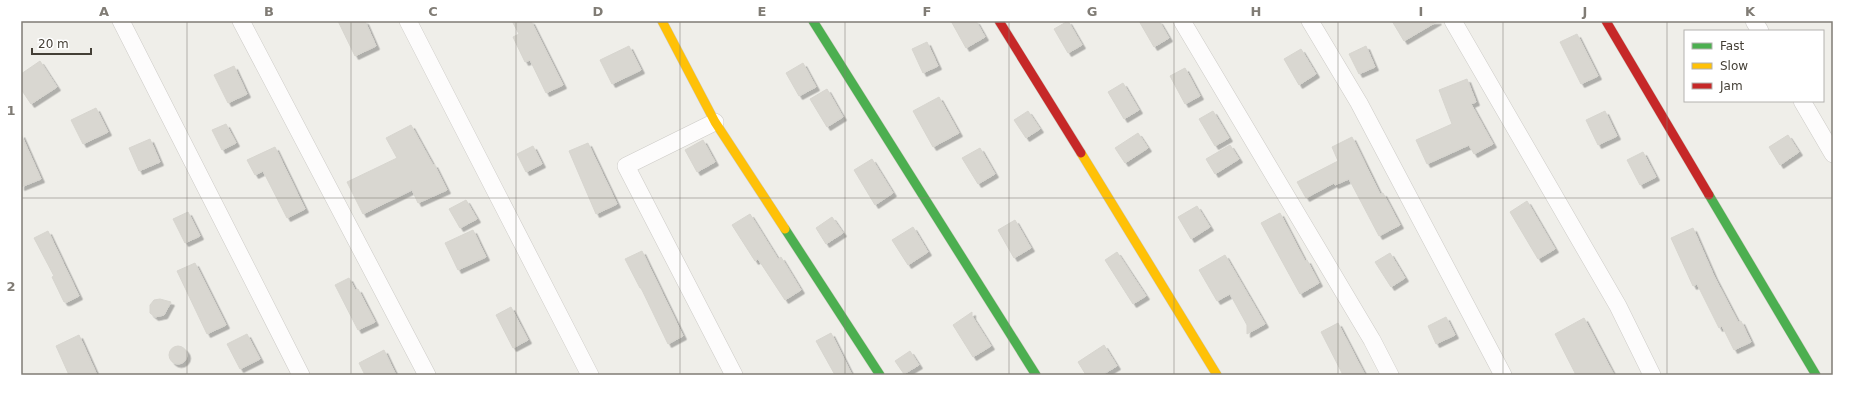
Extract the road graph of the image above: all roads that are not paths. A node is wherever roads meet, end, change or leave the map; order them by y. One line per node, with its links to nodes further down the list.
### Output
1 (121, 21): 16 (street)
2 (242, 21): 17 (street)
3 (408, 21): 18 (street)
4 (662, 21): 14 (street)
5 (813, 21): 21 (street)
6 (999, 21): 22 (street)
7 (1182, 21): 23 (street)
8 (1310, 21): 24 (street)
9 (1453, 21): 25 (street)
10 (1606, 21): 26 (street)
11 (1754, 21): 12 (street)
12 (1759, 30)
13 (1803, 102): 15 (street)
14 (715, 122): 19 (street); 20 (street)
15 (1833, 154)
16 (300, 375)
17 (427, 375)
18 (590, 375)
19 (734, 375)
20 (880, 375)
21 (1036, 375)
22 (1216, 375)
23 (1390, 375)
24 (1503, 375)
25 (1652, 375)
26 (1816, 375)

